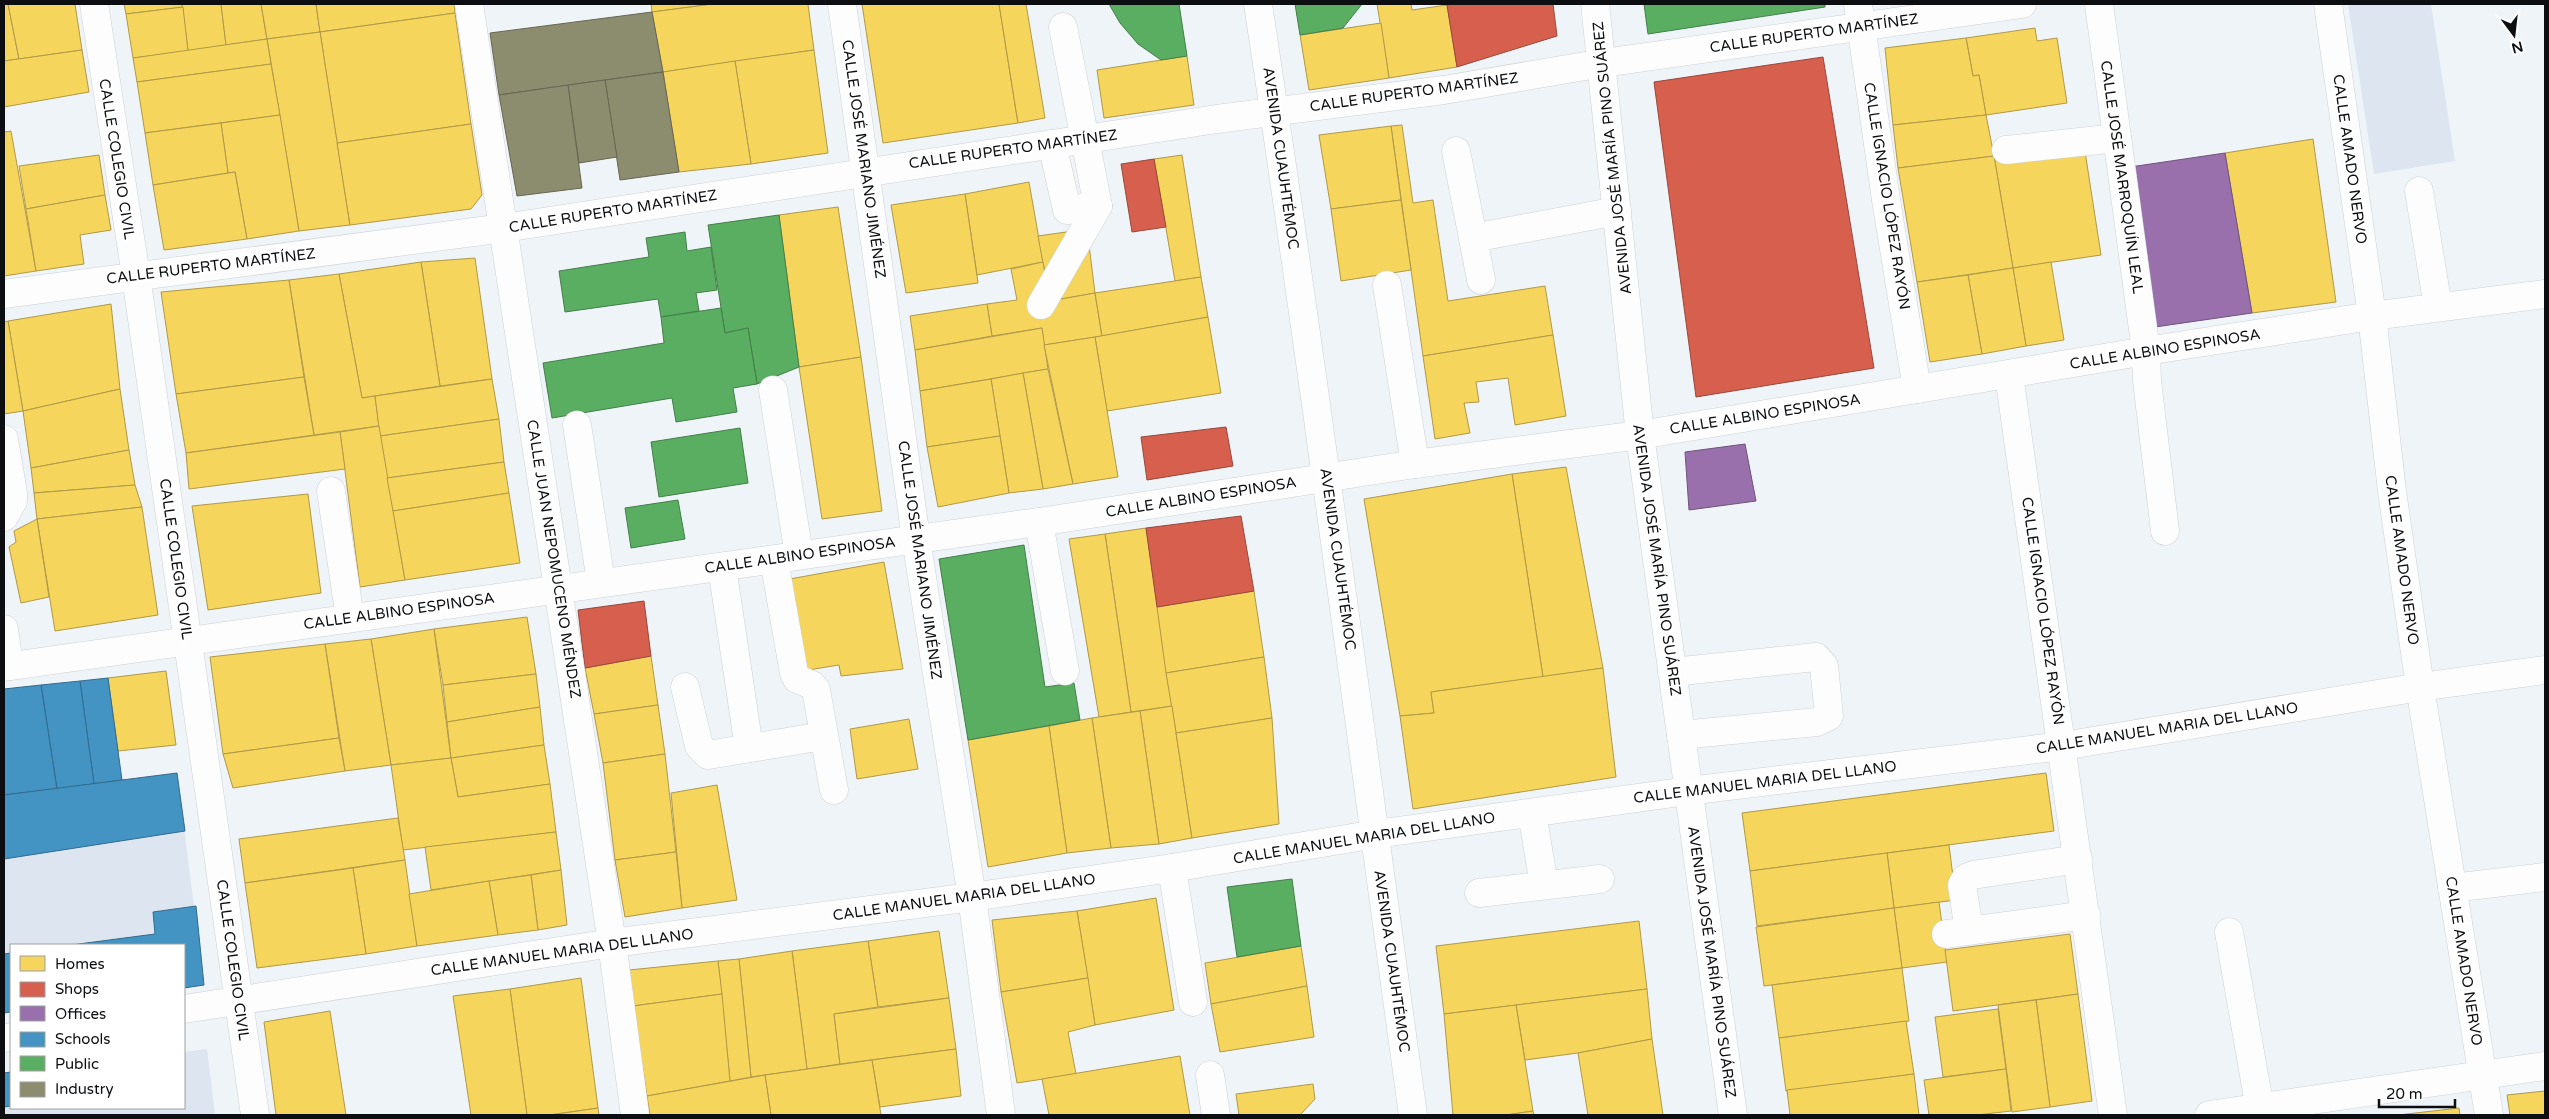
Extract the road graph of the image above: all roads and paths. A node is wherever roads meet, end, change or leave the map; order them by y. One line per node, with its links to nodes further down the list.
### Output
1 (94, 4): 24 (main road, CALLE COLEGIO CIVIL)
2 (469, 4): 22 (main road, CALLE JUAN NEPOMUCENO MÉNDEZ)
3 (842, 4): 18 (main road, CALLE JOSÉ MARIANO JIMÉNEZ)
4 (1258, 4): 12 (main road, AVENIDA CUAUHTÉMOC)
5 (1596, 4): 11 (main road, AVENIDA JOSÉ MARÍA PINO SUÁREZ)
6 (2022, 4): 9 (main road, CALLE RUPERTO MARTÍNEZ)
7 (2099, 4): 14 (main road, CALLE JOSÉ MARROQUÍN LEAL)
8 (2328, 4): 31 (main road, CALLE AMADO NERVO)
9 (1860, 15): 11 (main road, CALLE RUPERTO MARTÍNEZ); 34 (main road, CALLE IGNACIO LÓPEZ RAYÓN)
10 (1063, 27): 13 (main road)
11 (1603, 63): 12 (main road, CALLE RUPERTO MARTÍNEZ); 21 (main road, AVENIDA JOSÉ MARÍA PINO SUÁREZ)
12 (1276, 112): 13 (main road, CALLE RUPERTO MARTÍNEZ); 40 (main road, AVENIDA CUAUHTÉMOC)
13 (1086, 138): 15 (main road, CALLE RUPERTO MARTÍNEZ); 20 (main road)
14 (2117, 138): 16 (main road); 32 (main road, CALLE JOSÉ MARROQUÍN LEAL)
15 (1052, 144): 18 (main road, CALLE RUPERTO MARTÍNEZ); 20 (main road)
16 (2006, 150)
17 (1456, 151): 23 (main road)
18 (866, 171): 22 (main road, CALLE RUPERTO MARTÍNEZ); 45 (main road, CALLE JOSÉ MARIANO JIMÉNEZ)
19 (2419, 191): 30 (main road)
20 (1098, 206): 29 (main road)
21 (1617, 211): 23 (main road); 37 (main road, AVENIDA JOSÉ MARÍA PINO SUÁREZ)
22 (504, 228): 24 (main road, CALLE RUPERTO MARTÍNEZ); 49 (main road, CALLE JUAN NEPOMUCENO MÉNDEZ)
23 (1473, 238): 25 (main road)
24 (136, 276): 27 (main road, CALLE RUPERTO MARTÍNEZ); 52 (main road, CALLE COLEGIO CIVIL)
25 (1481, 280)
26 (1387, 285): 39 (main road)
27 (4, 294)
28 (2545, 294): 30 (main road, CALLE ALBINO ESPINOSA)
29 (1041, 304)
30 (2438, 307): 31 (main road, CALLE ALBINO ESPINOSA)
31 (2372, 316): 32 (main road, CALLE ALBINO ESPINOSA); 58 (main road, CALLE AMADO NERVO)
32 (2146, 351): 33 (main road, CALLE ALBINO ESPINOSA); 44 (main road, CALLE JOSÉ MARROQUÍN LEAL)
33 (2009, 375): 34 (main road, CALLE ALBINO ESPINOSA); 61 (main road, CALLE IGNACIO LÓPEZ RAYÓN)
34 (1917, 389): 37 (main road, CALLE ALBINO ESPINOSA)
35 (773, 390): 46 (main road)
36 (577, 424): 48 (main road)
37 (1640, 435): 39 (main road, CALLE ALBINO ESPINOSA); 56 (main road, AVENIDA JOSÉ MARÍA PINO SUÁREZ)
38 (4, 439): 42 (main road)
39 (1415, 464): 40 (main road, CALLE ALBINO ESPINOSA)
40 (1327, 478): 43 (main road, CALLE ALBINO ESPINOSA); 66 (main road, AVENIDA CUAUHTÉMOC)
41 (331, 491): 50 (main road)
42 (4, 517)
43 (1040, 522): 45 (main road, CALLE ALBINO ESPINOSA); 55 (main road)
44 (2165, 531)
45 (916, 539): 46 (main road, CALLE ALBINO ESPINOSA); 74 (main road, CALLE JOSÉ MARIANO JIMÉNEZ)
46 (786, 558): 47 (main road, CALLE ALBINO ESPINOSA); 60 (main road)
47 (722, 567): 48 (main road, CALLE ALBINO ESPINOSA); 62 (main road)
48 (601, 582): 49 (main road, CALLE ALBINO ESPINOSA)
49 (558, 589): 50 (main road, CALLE ALBINO ESPINOSA); 77 (main road, CALLE JUAN NEPOMUCENO MÉNDEZ)
50 (350, 618): 52 (main road, CALLE ALBINO ESPINOSA)
51 (4, 629): 53 (main road)
52 (188, 641): 53 (main road, CALLE ALBINO ESPINOSA); 78 (main road, CALLE COLEGIO CIVIL)
53 (6, 666)
54 (2545, 670): 58 (main road, CALLE MANUEL MARIA DEL LLANO)
55 (1065, 671)
56 (1672, 672): 59 (main road, AVENIDA JOSÉ MARÍA PINO SUÁREZ); 59 (main road)
57 (685, 687): 62 (main road)
58 (2420, 687): 61 (main road, CALLE MANUEL MARIA DEL LLANO); 72 (main road, CALLE AMADO NERVO)
59 (1681, 735): 64 (main road, AVENIDA JOSÉ MARÍA PINO SUÁREZ)
60 (823, 736): 62 (main road); 63 (main road)
61 (2063, 746): 64 (main road, CALLE MANUEL MARIA DEL LLANO); 67 (main road, CALLE IGNACIO LÓPEZ RAYÓN)
62 (748, 748)
63 (834, 790)
64 (1688, 792): 65 (main road, CALLE MANUEL MARIA DEL LLANO); 90 (main road, AVENIDA JOSÉ MARÍA PINO SUÁREZ)
65 (1532, 813): 66 (main road, CALLE MANUEL MARIA DEL LLANO); 71 (main road)
66 (1376, 834): 68 (main road, CALLE MANUEL MARIA DEL LLANO); 89 (main road, AVENIDA CUAUHTÉMOC)
67 (2078, 859): 75 (main road, CALLE IGNACIO LÓPEZ RAYÓN); 75 (main road)
68 (1172, 868): 74 (main road, CALLE MANUEL MARIA DEL LLANO); 79 (main road)
69 (2545, 877): 72 (main road)
70 (1600, 879): 71 (main road)
71 (1544, 885): 73 (main road)
72 (2452, 888): 83 (main road, CALLE AMADO NERVO)
73 (1479, 893)
74 (972, 897): 77 (main road, CALLE MANUEL MARIA DEL LLANO); 87 (main road, CALLE JOSÉ MARIANO JIMÉNEZ)
75 (2086, 915): 91 (main road, CALLE IGNACIO LÓPEZ RAYÓN)
76 (2229, 932): 84 (main road)
77 (612, 944): 78 (main road, CALLE MANUEL MARIA DEL LLANO); 86 (main road, CALLE JUAN NEPOMUCENO MÉNDEZ)
78 (238, 1000): 80 (main road, CALLE MANUEL MARIA DEL LLANO); 85 (main road, CALLE COLEGIO CIVIL)
79 (1193, 1002)
80 (185, 1009)
81 (2545, 1066): 83 (main road)
82 (1210, 1075): 88 (main road)
83 (2483, 1075): 84 (main road); 93 (main road, CALLE AMADO NERVO)
84 (2261, 1112): 92 (main road)
85 (255, 1115)
86 (635, 1115)
87 (1001, 1115)
88 (1216, 1115)
89 (1413, 1115)
90 (1733, 1115)
91 (2113, 1115)
92 (2209, 1115)
93 (2489, 1115)

